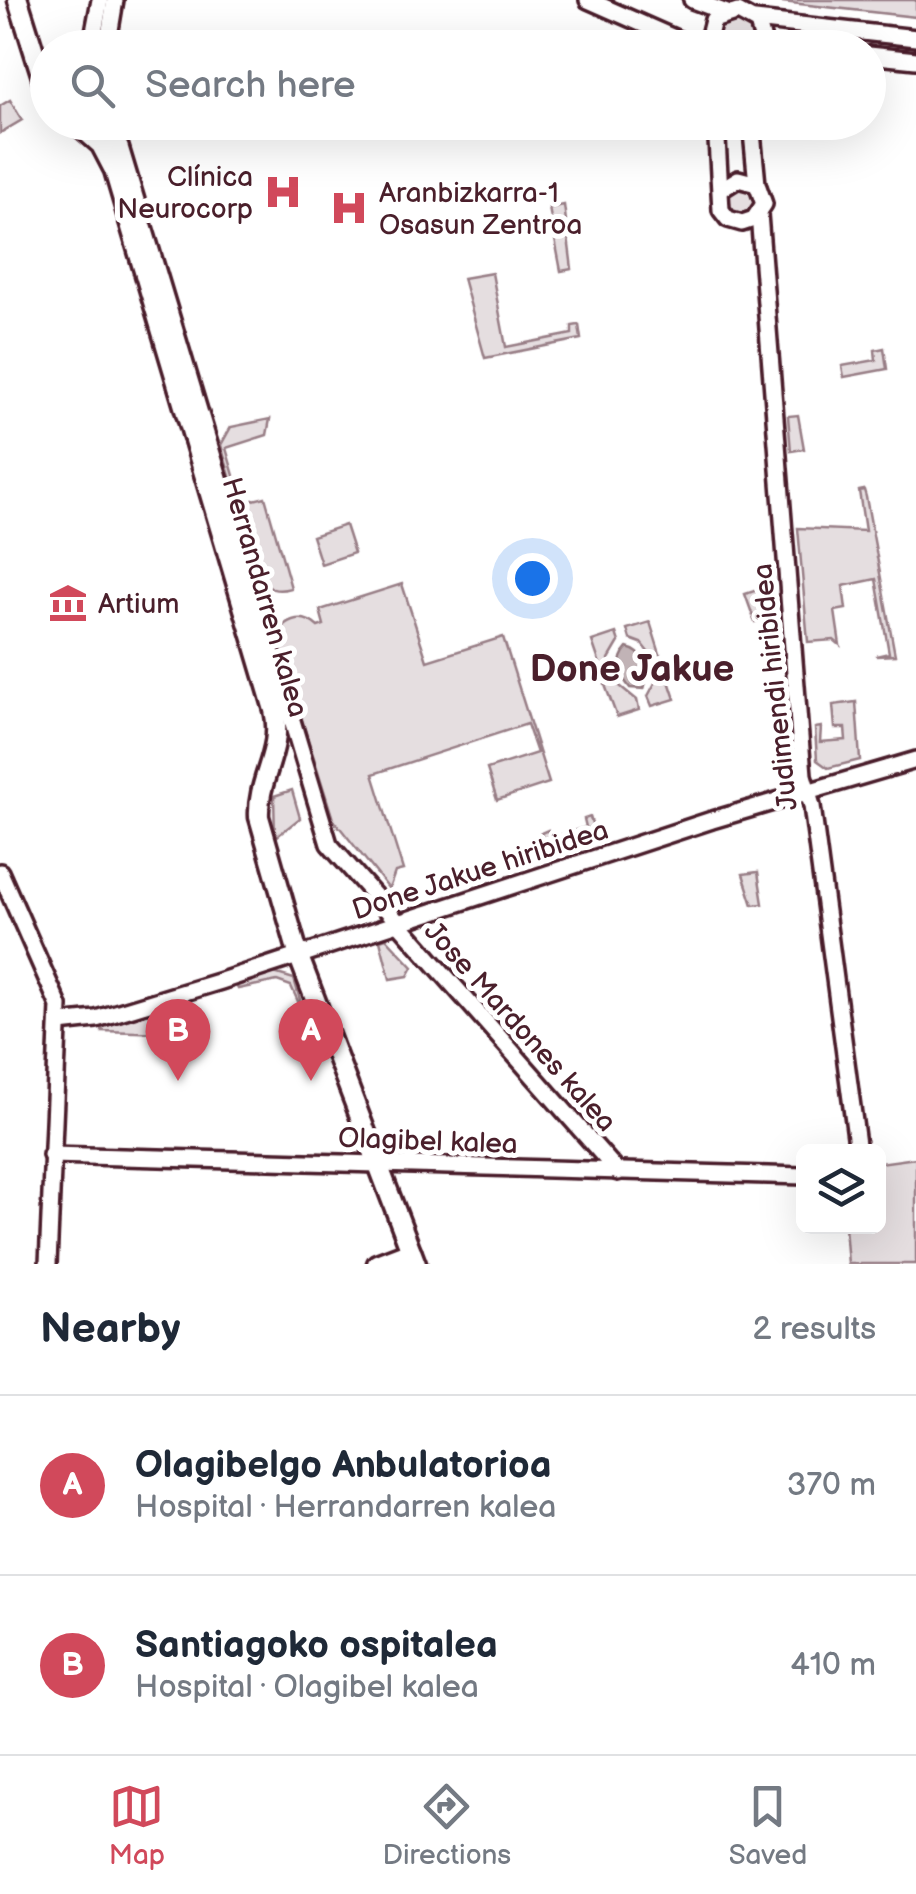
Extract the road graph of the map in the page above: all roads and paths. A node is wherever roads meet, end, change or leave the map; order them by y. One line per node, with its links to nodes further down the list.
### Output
1 (18, 0): 15 (main road)
2 (100, 0): 8 (main road)
3 (115, 0): 9 (main road)
4 (588, 0): 10 (main road)
5 (692, 0): 6 (main road)
6 (727, 13): 7 (main road); 11 (main road)
7 (755, 20): 12 (main road); 13 (main road)
8 (94, 30)
9 (111, 30)
10 (656, 30)
11 (709, 30)
12 (762, 30)
13 (844, 30)
14 (886, 35): 16 (main road)
15 (30, 38)
16 (916, 38)
17 (886, 57): 18 (main road)
18 (916, 60)
19 (96, 140): 24 (main road, Herrandarren kalea)
20 (111, 140): 24 (main road)
21 (114, 140): 28 (main road, Herrandarren kalea)
22 (718, 140): 26 (main road)
23 (752, 140): 25 (main road)
24 (114, 170): 33 (main road, Herrandarren kalea)
25 (756, 184): 26 (main road); 27 (main road)
26 (722, 189): 27 (main road)
27 (759, 214): 30 (main road, Judimendi hiribidea)
28 (302, 759): 32 (main road, Jose Mardones kalea)
29 (916, 760): 30 (main road, Done Jakue hiribidea)
30 (807, 791): 32 (main road, Done Jakue hiribidea); 35 (main road, Judimendi hiribidea)
31 (0, 872): 34 (main road)
32 (395, 923): 33 (main road, Done Jakue hiribidea); 38 (main road, Jose Mardones kalea)
33 (300, 957): 34 (main road, Done Jakue hiribidea); 37 (main road, Herrandarren kalea)
34 (60, 1024): 36 (main road)
35 (857, 1144)
36 (51, 1155): 37 (main road, Olagibel kalea); 41 (main road)
37 (381, 1164): 38 (main road, Olagibel kalea); 40 (main road, Herrandarren kalea)
38 (618, 1172): 39 (main road, Olagibel kalea)
39 (796, 1176)
40 (414, 1258): 42 (main road)
41 (48, 1264)
42 (377, 1264)

